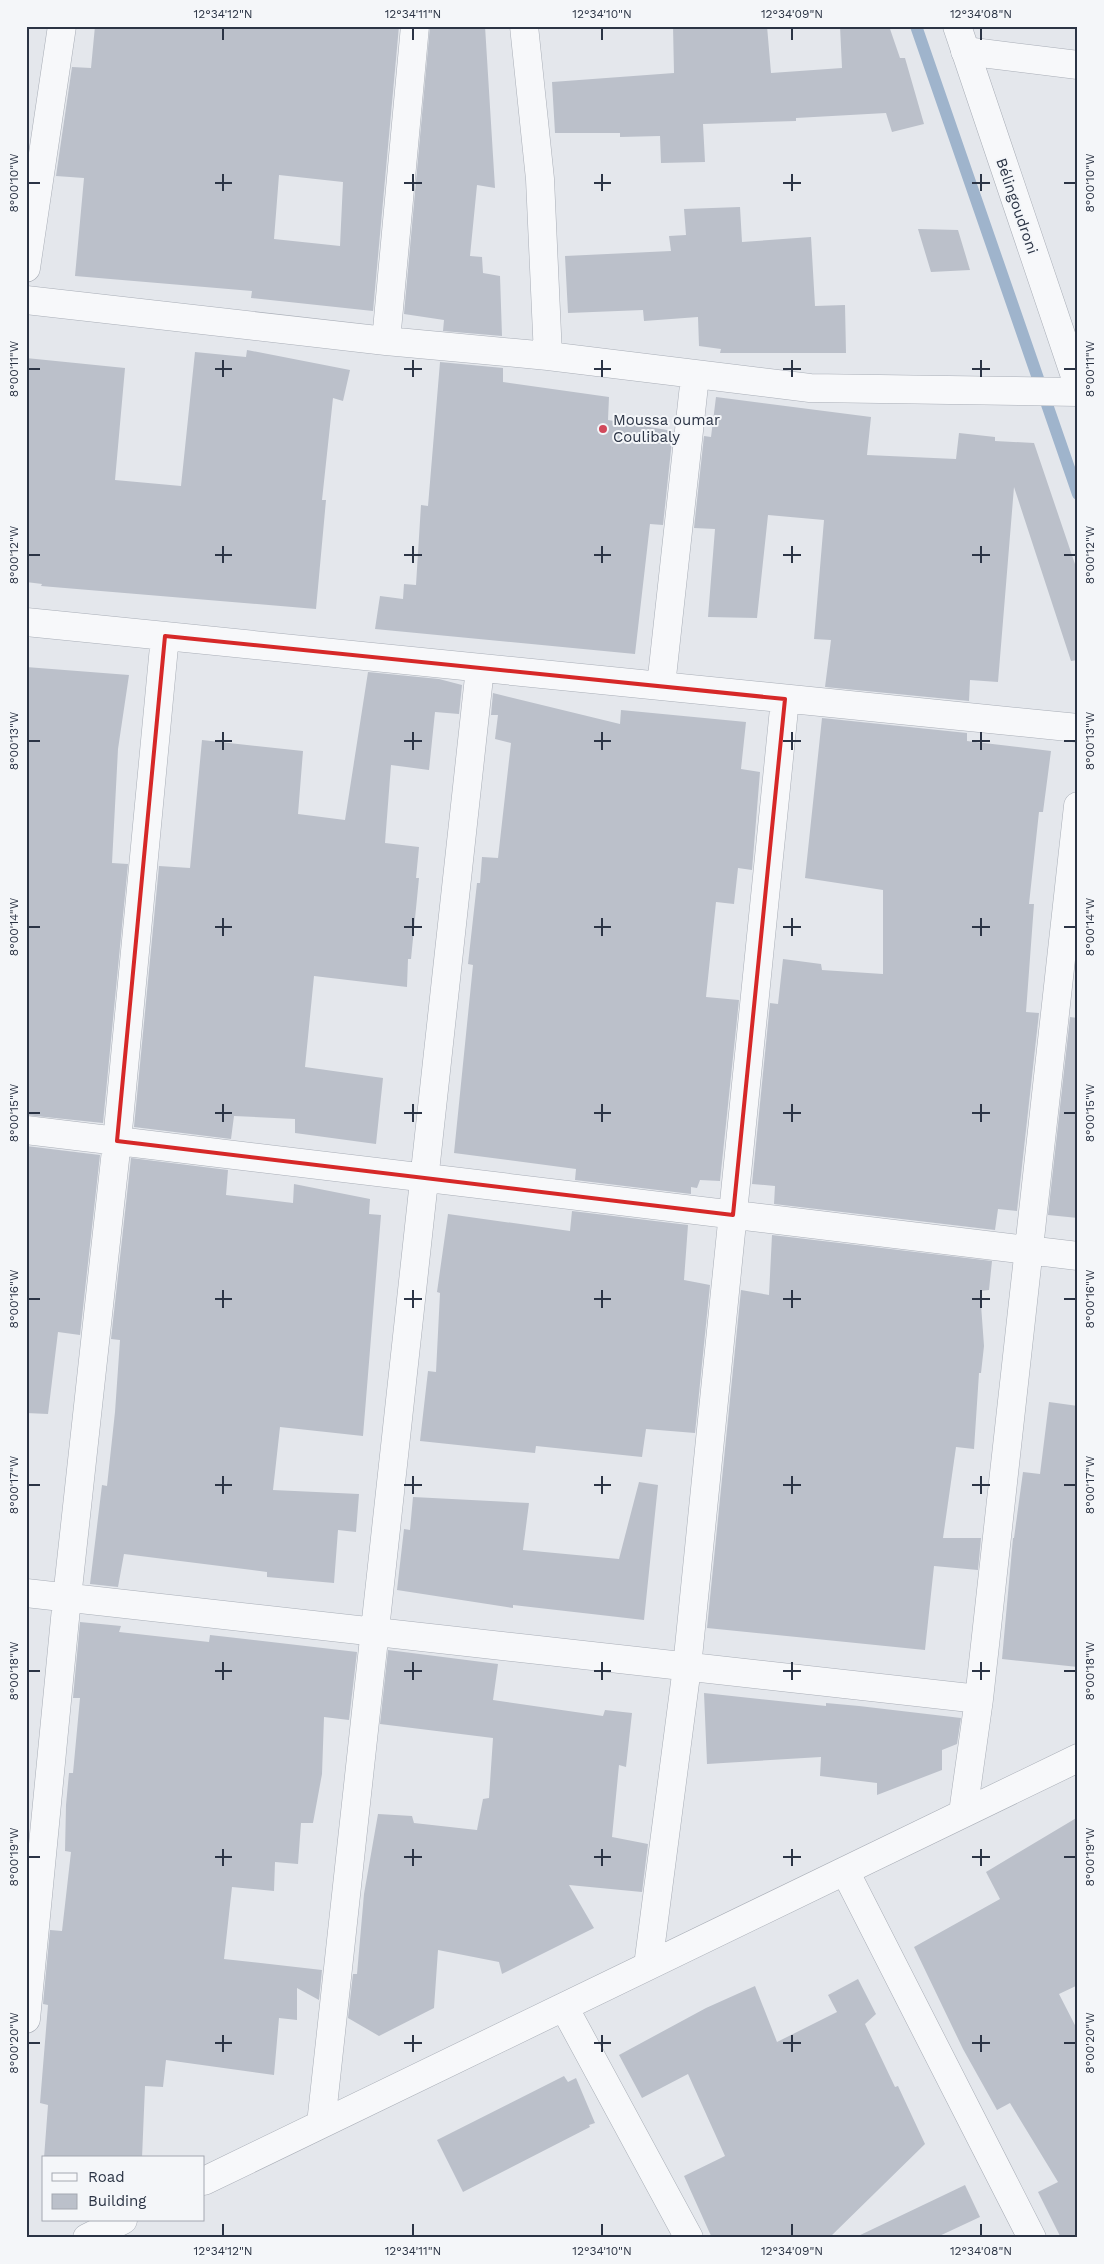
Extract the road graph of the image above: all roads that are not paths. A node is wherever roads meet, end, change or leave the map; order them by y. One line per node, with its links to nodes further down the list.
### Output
1 (62, 26): 6 (street)
2 (416, 26): 8 (street)
3 (524, 26): 9 (street)
4 (961, 39): 5 (street); 11 (street, Bélingoudroni)
5 (1078, 65)
6 (26, 268)
7 (26, 300): 8 (street)
8 (386, 341): 9 (street)
9 (548, 356): 10 (street)
10 (695, 376): 12 (street); 16 (street)
11 (1078, 385)
12 (1078, 392)
13 (26, 622): 14 (street)
14 (166, 636): 15 (street); 21 (street)
15 (480, 668): 16 (street); 22 (street)
16 (661, 686): 17 (street)
17 (785, 699): 18 (street); 23 (street)
18 (1078, 728)
19 (1078, 806): 24 (street)
20 (26, 1130): 21 (street)
21 (117, 1141): 22 (street); 27 (street)
22 (424, 1178): 23 (street); 28 (street)
23 (733, 1215): 24 (street); 29 (street)
24 (1029, 1250): 25 (street); 30 (street)
25 (1078, 1256)
26 (26, 1593): 27 (street)
27 (67, 1598): 28 (street); 36 (street)
28 (375, 1632): 29 (street); 37 (street)
29 (687, 1666): 30 (street); 34 (street)
30 (979, 1699): 32 (street)
31 (1078, 1758): 32 (street)
32 (963, 1813): 33 (street)
33 (845, 1871): 34 (street); 42 (street)
34 (648, 1966): 35 (street)
35 (564, 2007): 37 (street); 41 (street)
36 (26, 2019)
37 (321, 2124): 38 (street)
38 (205, 2181)
39 (119, 2222): 40 (street)
40 (87, 2238)
41 (689, 2238)
42 (1032, 2238)

